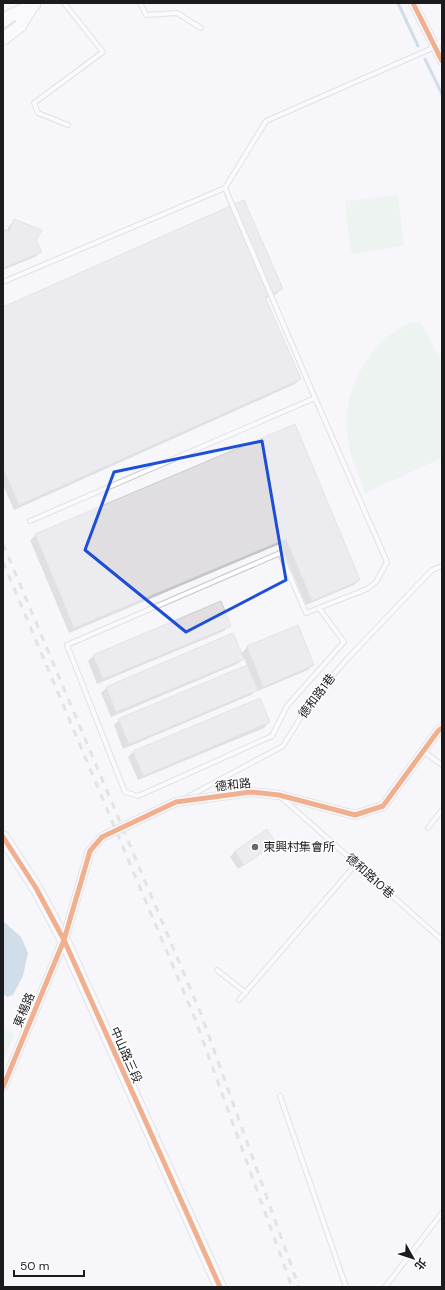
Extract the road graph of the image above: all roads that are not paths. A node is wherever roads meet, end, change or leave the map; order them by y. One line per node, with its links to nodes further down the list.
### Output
1 (64, 3): 11 (lane)
2 (140, 3): 6 (lane)
3 (413, 3): 9 (street)
4 (34, 5): 5 (street); 7 (street)
5 (3, 21)
6 (201, 28)
7 (3, 39)
8 (442, 40): 9 (lane)
9 (435, 47): 10 (street); 12 (lane)
10 (442, 61)
11 (68, 124)
12 (225, 188): 13 (lane); 14 (lane)
13 (3, 282)
14 (315, 398): 15 (lane); 17 (lane)
15 (30, 521)
16 (442, 566): 22 (lane, 德和路1巷)
17 (319, 608): 17 (lane)
18 (442, 728): 19 (street, 德和路)
19 (423, 751): 20 (lane); 21 (street, 德和路)
20 (442, 765)
21 (279, 795): 22 (street, 德和路, bridge); 26 (lane, 德和路10巷)
22 (176, 802): 27 (street, 德和路, bridge)
23 (442, 810): 24 (lane)
24 (428, 828)
25 (3, 837): 27 (street, 中山路三段)
26 (356, 864): 28 (lane, 德和路10巷); 30 (lane)
27 (64, 940): 32 (street, 東楊路); 35 (street, 中山路三段)
28 (442, 940)
29 (217, 970): 30 (lane)
30 (246, 993): 31 (lane)
31 (239, 1000)
32 (3, 1087)
33 (280, 1096): 36 (lane)
34 (442, 1213): 37 (lane)
35 (220, 1287)
36 (346, 1287)
37 (385, 1287)

